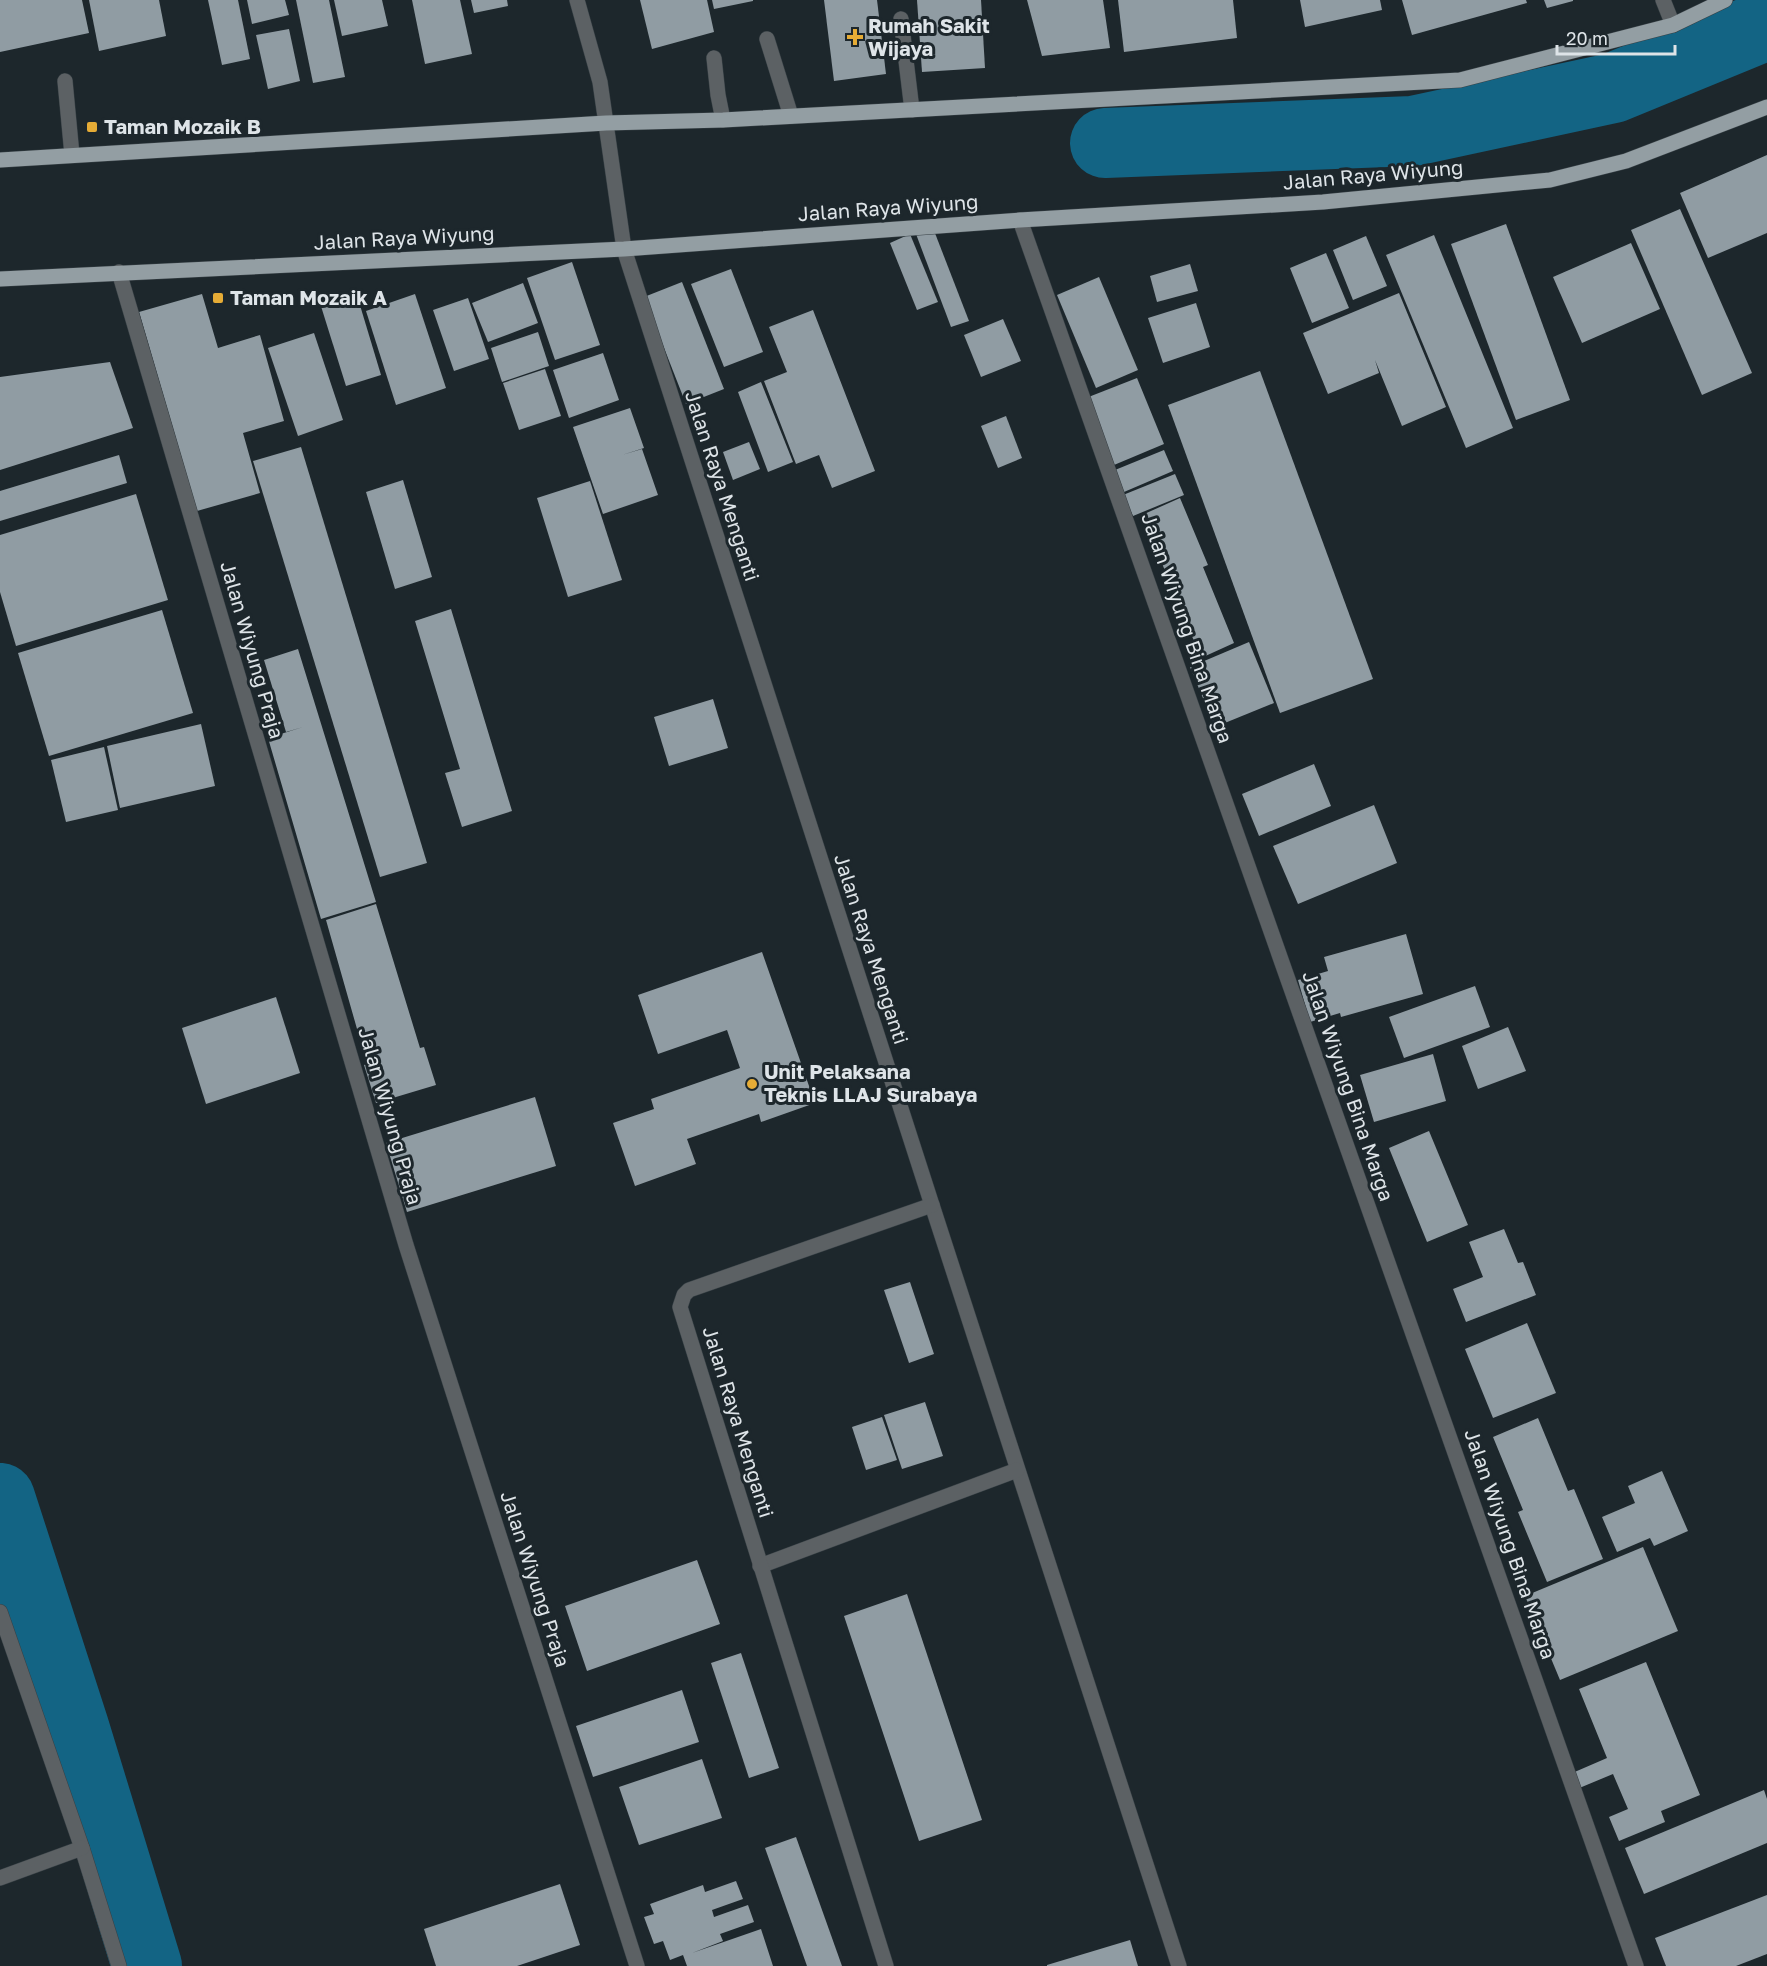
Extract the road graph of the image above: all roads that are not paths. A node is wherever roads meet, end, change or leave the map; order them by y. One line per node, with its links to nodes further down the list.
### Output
1 (577, 0): 13 (street, Jalan Raya Menganti)
2 (1663, 0): 5 (street)
3 (1725, 0): 5 (main road)
4 (901, 19): 10 (street)
5 (1673, 25): 10 (main road)
6 (767, 39): 11 (street)
7 (714, 58): 12 (street)
8 (65, 81): 14 (street)
9 (1767, 107): 16 (main road, Jalan Raya Wiyung)
10 (912, 110): 11 (main road)
11 (791, 116): 12 (main road)
12 (723, 120): 13 (main road)
13 (606, 123): 14 (main road); 17 (street, Jalan Raya Menganti)
14 (72, 155): 15 (main road)
15 (0, 160)
16 (1020, 220): 17 (main road, Jalan Raya Wiyung); 30 (street, Jalan Wiyung Bina Marga)
17 (624, 249): 18 (main road, Jalan Raya Wiyung); 20 (street, Jalan Raya Menganti)
18 (119, 272): 19 (main road, Jalan Raya Wiyung); 27 (street, Jalan Wiyung Praja)
19 (0, 279)
20 (932, 1205): 21 (street); 22 (street, Jalan Raya Menganti)
21 (1017, 1470): 22 (street); 29 (street)
22 (760, 1566): 28 (street, Jalan Raya Menganti)
23 (0, 1612): 24 (street)
24 (82, 1848): 25 (street); 26 (street)
25 (0, 1878)
26 (118, 1966)
27 (637, 1966)
28 (886, 1966)
29 (1179, 1966)
30 (1636, 1966)

